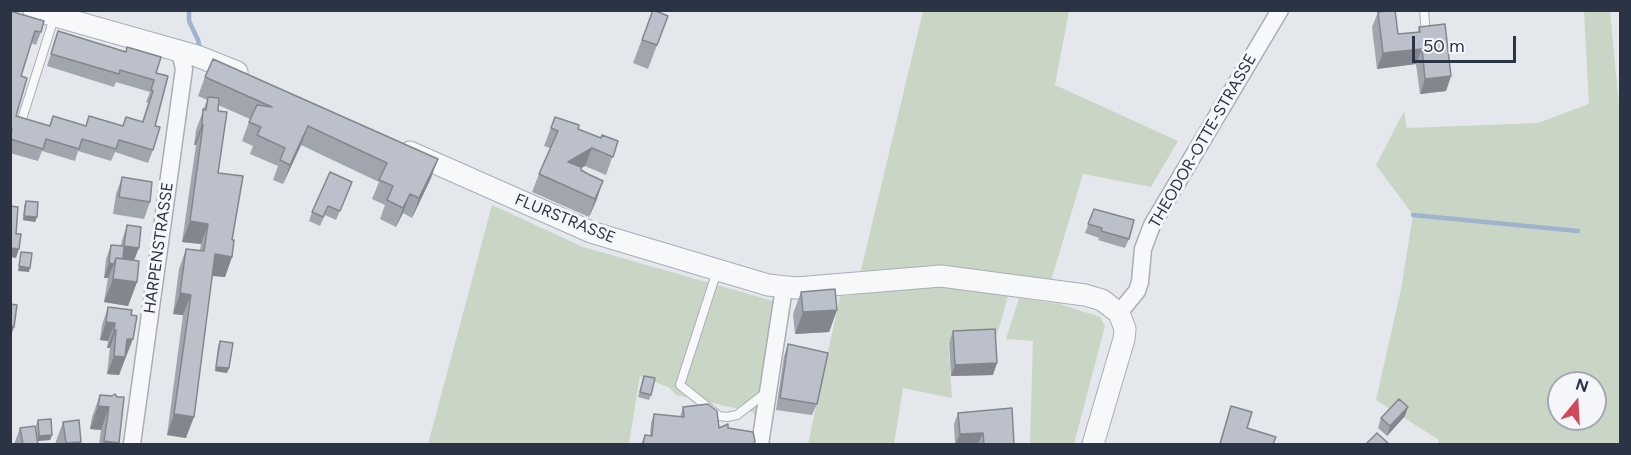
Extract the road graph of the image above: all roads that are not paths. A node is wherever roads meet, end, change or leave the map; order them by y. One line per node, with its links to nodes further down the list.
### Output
1 (1280, 10): 11 (street, THEODOR-OTTE-STRASSE)
2 (1424, 10): 4 (lane)
3 (44, 14): 5 (street); 7 (lane)
4 (1426, 36)
5 (180, 51): 6 (street); 13 (street, HARPENSTRASSE)
6 (259, 82)
7 (22, 119)
8 (390, 142): 9 (street, FLURSTRASSE)
9 (717, 270): 10 (street, FLURSTRASSE); 12 (lane)
10 (784, 288): 11 (street, FLURSTRASSE); 12 (street)
11 (1119, 313): 15 (street)
12 (768, 391): 14 (street)
13 (132, 444)
14 (760, 444)
15 (1093, 444)

